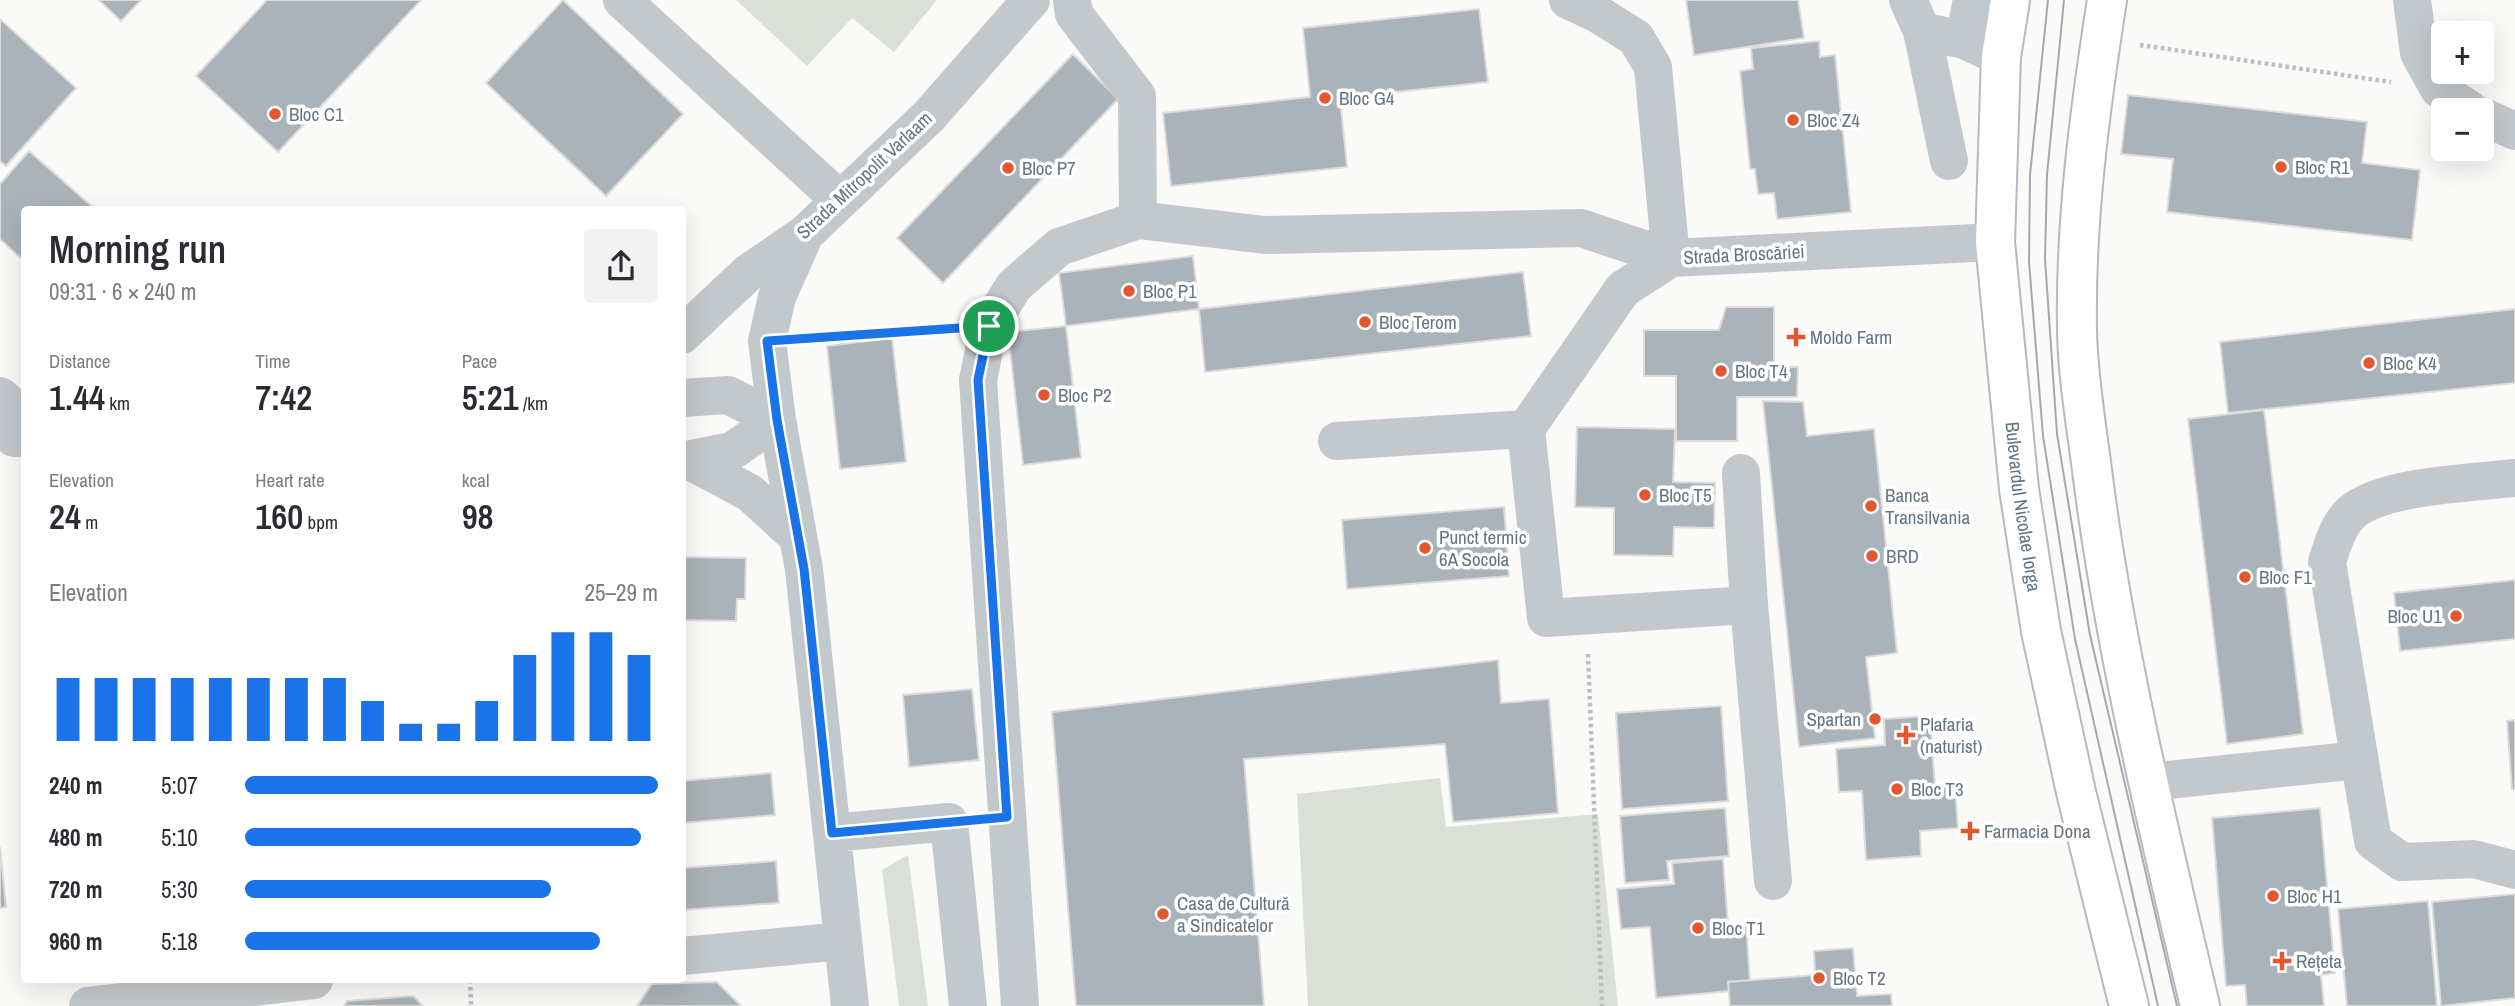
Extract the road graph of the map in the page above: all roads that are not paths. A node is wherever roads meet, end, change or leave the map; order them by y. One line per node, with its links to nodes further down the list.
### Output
1 (622, 0): 16 (street)
2 (1031, 0): 16 (street, Strada Mitropolit Varlaam)
3 (1072, 0): 17 (street)
4 (1568, 0): 20 (street, Strada Broscăriei)
5 (1972, 0): 10 (street)
6 (2010, 0): 11 (main road, Bulevardul Nicolae Iorga)
7 (2107, 0): 34 (main road)
8 (2412, 0): 12 (street)
9 (1915, 15): 10 (street); 15 (street)
10 (1964, 40): 11 (street)
11 (2001, 57): 19 (main road, Bulevardul Nicolae Iorga)
12 (2452, 98)
13 (2494, 121): 14 (street)
14 (2515, 131)
15 (1949, 161)
16 (840, 200): 18 (street, Strada Mitropolit Varlaam)
17 (1138, 220): 20 (street); 35 (street)
18 (806, 234): 21 (street, Strada Mitropolit Varlaam); 24 (street)
19 (1994, 242): 20 (street, Strada Broscăriei); 47 (main road, Bulevardul Nicolae Iorga)
20 (1671, 258): 25 (street)
21 (686, 331)
22 (0, 396): 26 (street)
23 (686, 398): 24 (street)
24 (777, 420): 28 (street); 31 (street)
25 (1526, 429): 27 (street); 32 (street)
26 (13, 438)
27 (1337, 441)
28 (686, 461): 31 (street)
29 (1741, 473): 32 (street)
30 (2515, 478): 33 (street)
31 (797, 537): 37 (street)
32 (1749, 605): 39 (street)
33 (2359, 760): 34 (street); 38 (street)
34 (2149, 782): 48 (main road)
35 (1007, 817): 36 (street); 46 (street)
36 (949, 822): 37 (street); 45 (street)
37 (832, 833): 40 (street)
38 (2515, 870)
39 (1773, 881)
40 (843, 941): 41 (street); 44 (street)
41 (686, 956)
42 (288, 983): 43 (street)
43 (88, 1006)
44 (850, 1006)
45 (968, 1006)
46 (1020, 1006)
47 (2129, 1006)
48 (2200, 1006)

